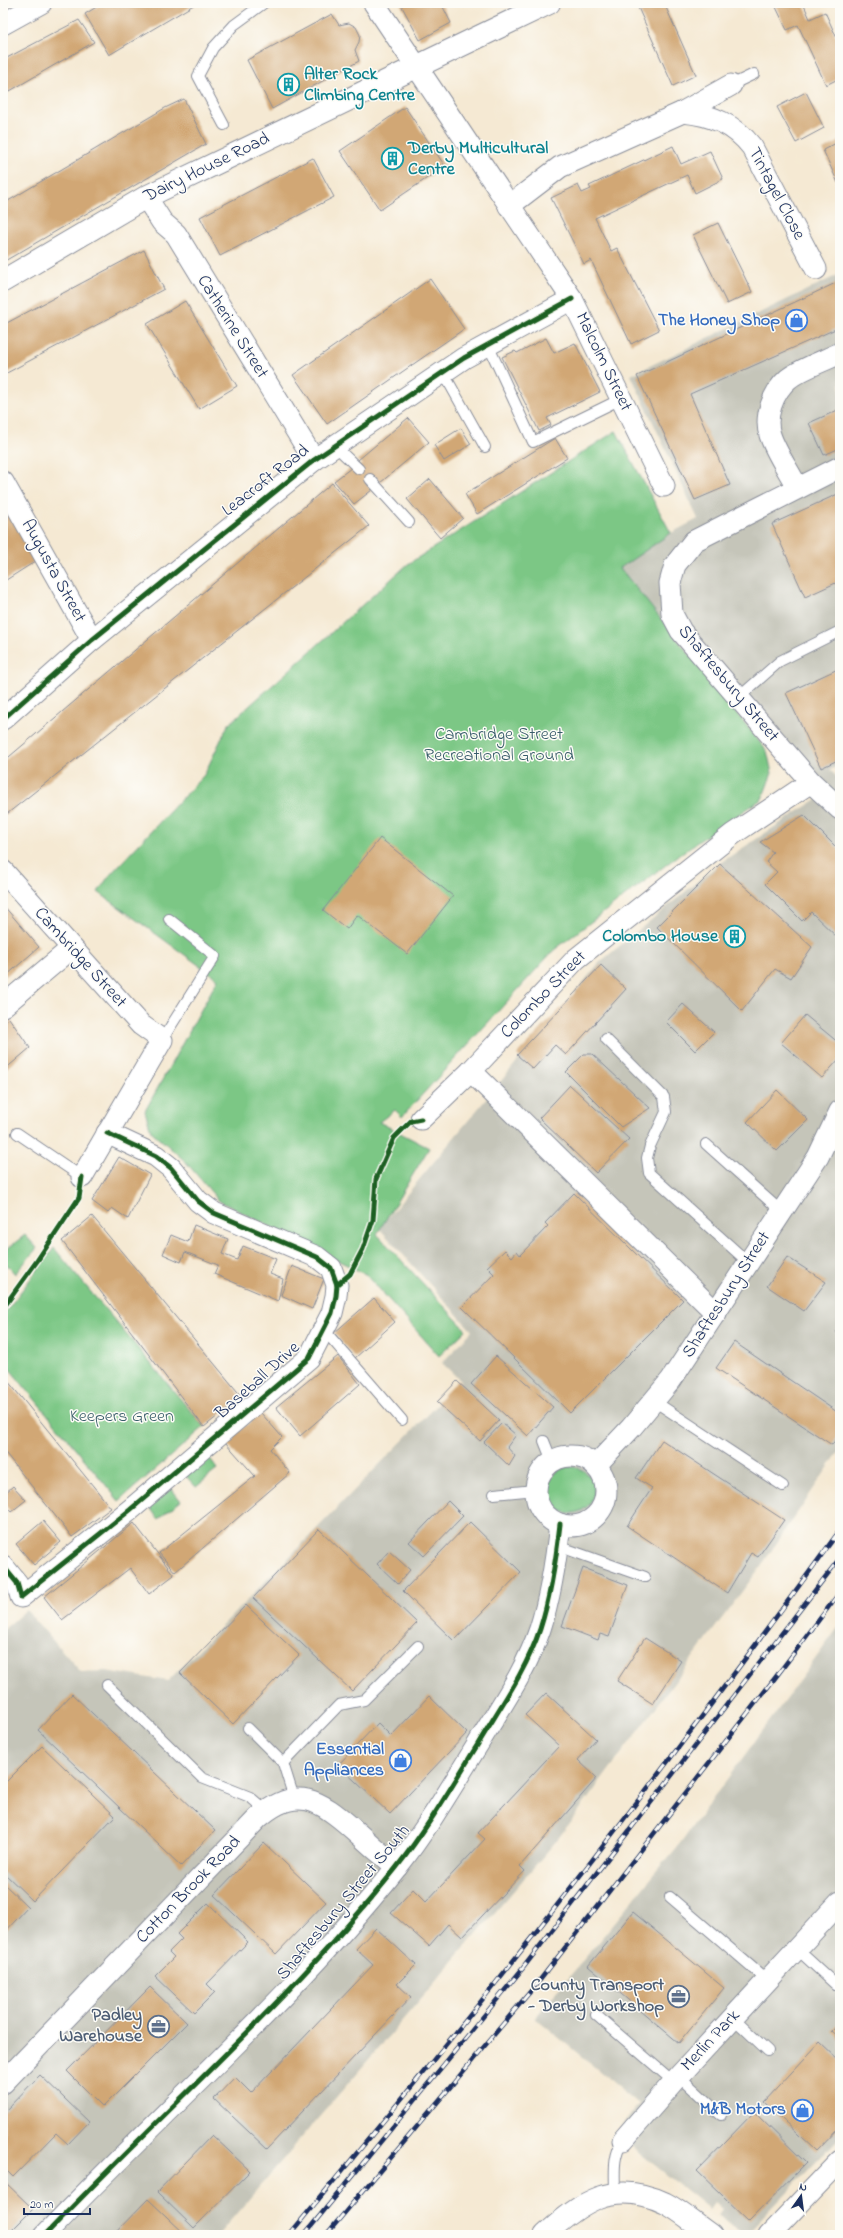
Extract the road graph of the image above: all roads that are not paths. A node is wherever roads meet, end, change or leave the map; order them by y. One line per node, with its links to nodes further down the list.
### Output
1 (41, 3): 5 (street)
2 (264, 3): 10 (lane)
3 (374, 3): 6 (street, Malcolm Street)
4 (549, 3): 6 (street, Dairy House Road)
5 (3, 24)
6 (417, 66): 11 (street, Dairy House Road); 12 (street, Malcolm Street)
7 (754, 74): 8 (lane)
8 (731, 85): 9 (street, Tintagel Close)
9 (683, 112): 12 (street, Tintagel Close); 13 (street, Tintagel Close)
10 (224, 125)
11 (146, 198): 14 (street, Dairy House Road); 22 (street, Catherine Street)
12 (509, 206): 15 (street, Malcolm Street)
13 (816, 269)
14 (3, 281)
15 (572, 299): 16 (street, Leacroft Road); 19 (street, Malcolm Street)
16 (488, 345): 18 (street, Leacroft Road); 19 (lane)
17 (840, 353): 28 (street)
18 (443, 372): 20 (street, Leacroft Road); 21 (lane)
19 (621, 399): 27 (street, Malcolm Street)
20 (335, 446): 22 (street, Leacroft Road); 24 (lane)
21 (485, 447)
22 (314, 460): 31 (street, Leacroft Road)
23 (840, 467): 28 (street, Shaftesbury Street)
24 (358, 469)
25 (370, 479): 29 (lane)
26 (3, 482): 31 (street, Augusta Street)
27 (664, 486)
28 (797, 487): 32 (street, Shaftesbury Street)
29 (409, 522)
30 (840, 631): 32 (lane)
31 (92, 640): 33 (street, Leacroft Road)
32 (738, 698): 34 (street, Shaftesbury Street)
33 (3, 720)
34 (811, 782): 35 (street, Shaftesbury Street); 42 (street, Colombo Street)
35 (840, 809)
36 (3, 872): 38 (street, Cambridge Street)
37 (169, 919): 41 (lane)
38 (72, 948): 39 (street); 41 (street, Cambridge Street)
39 (3, 1006)
40 (606, 1039): 50 (lane)
41 (162, 1040): 46 (street)
42 (471, 1071): 44 (street, Colombo Street); 51 (street)
43 (840, 1111): 49 (street, Shaftesbury Street)
44 (421, 1119)
45 (17, 1133): 48 (lane)
46 (107, 1133): 48 (street); 52 (street, Baseball Drive)
47 (706, 1144): 49 (lane)
48 (82, 1177)
49 (782, 1212): 50 (street, Shaftesbury Street)
50 (749, 1263): 51 (street, Shaftesbury Street)
51 (716, 1313): 53 (street, Shaftesbury Street)
52 (324, 1330): 54 (lane); 63 (street, Baseball Drive)
53 (654, 1401): 57 (street, Shaftesbury Street); 58 (lane)
54 (402, 1420)
55 (544, 1441): 56 (lane)
56 (552, 1461): 57 (street); 59 (street)
57 (596, 1465): 61 (street)
58 (783, 1486)
59 (535, 1490): 60 (lane); 61 (street)
60 (494, 1494)
61 (560, 1524): 62 (street, Shaftesbury Street South)
62 (558, 1546): 64 (lane); 71 (street, Shaftesbury Street South)
63 (3, 1566)
64 (645, 1577)
65 (418, 1646): 68 (lane)
66 (107, 1684): 70 (lane)
67 (248, 1728): 68 (lane)
68 (283, 1763): 69 (lane)
69 (294, 1798): 70 (street, Cotton Brook Road); 71 (street)
70 (266, 1811): 81 (street, Cotton Brook Road)
71 (397, 1867): 86 (street, Shaftesbury Street South)
72 (670, 1897): 75 (lane)
73 (840, 1902): 74 (street, Merlin Park)
74 (797, 1949): 75 (street, Merlin Park); 76 (lane)
75 (767, 1980): 78 (street, Merlin Park)
76 (835, 1984)
77 (596, 2015): 80 (lane)
78 (733, 2018): 79 (lane); 80 (street, Merlin Park)
79 (768, 2051)
80 (676, 2079): 82 (lane); 83 (street, Merlin Park)
81 (3, 2083)
82 (721, 2115)
83 (623, 2140): 85 (lane, Merlin Park)
84 (840, 2161): 89 (street)
85 (615, 2194): 87 (street); 88 (street)
86 (45, 2235)
87 (545, 2235)
88 (711, 2235)
89 (770, 2235)

